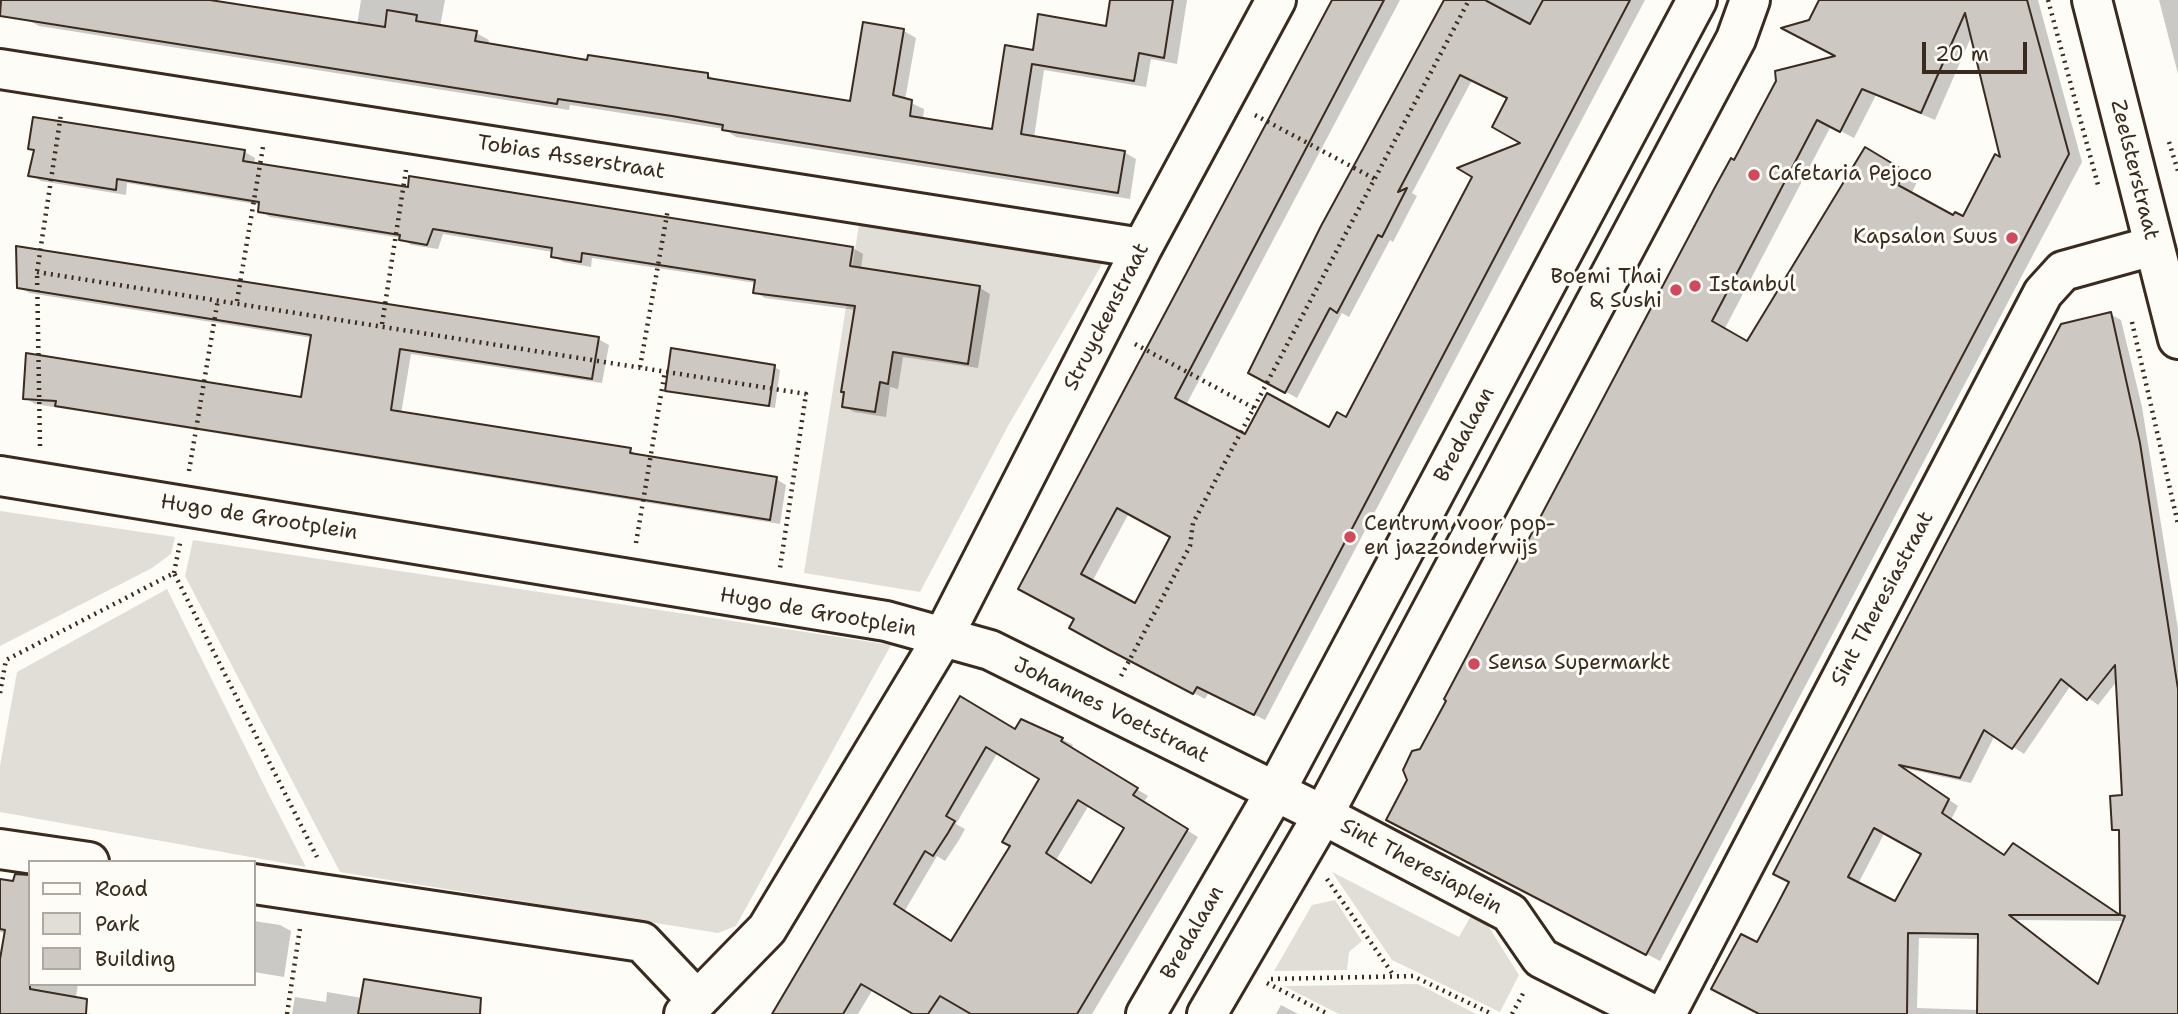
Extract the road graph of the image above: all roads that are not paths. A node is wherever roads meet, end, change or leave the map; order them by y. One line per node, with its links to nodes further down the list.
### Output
1 (1276, 0): 8 (street, Struyckenstraat)
2 (1750, 0): 5 (street)
3 (2092, 0): 7 (street, Zeelsterstraat)
4 (1693, 9): 5 (street); 12 (street, Bredalaan)
5 (1736, 39): 13 (street)
6 (0, 69): 8 (street, Tobias Asserstraat)
7 (2153, 246): 9 (street, Zeelsterstraat); 21 (street, Sint Theresiastraat)
8 (1142, 248): 11 (street, Struyckenstraat)
9 (2178, 339)
10 (0, 476): 11 (street, Hugo de Grootplein)
11 (943, 637): 12 (street, Johannes Voetstraat); 17 (street, Hugo de Grootplein)
12 (1275, 792): 13 (street, Johannes Voetstraat); 18 (street, Bredalaan)
13 (1314, 831): 19 (street); 20 (street, Sint Theresiaplein)
14 (0, 849): 15 (street)
15 (75, 860)
16 (256, 884): 17 (street, Hugo de Grootplein)
17 (690, 1007)
18 (1146, 1014)
19 (1207, 1014)
20 (1652, 1014)
21 (1666, 1014)

